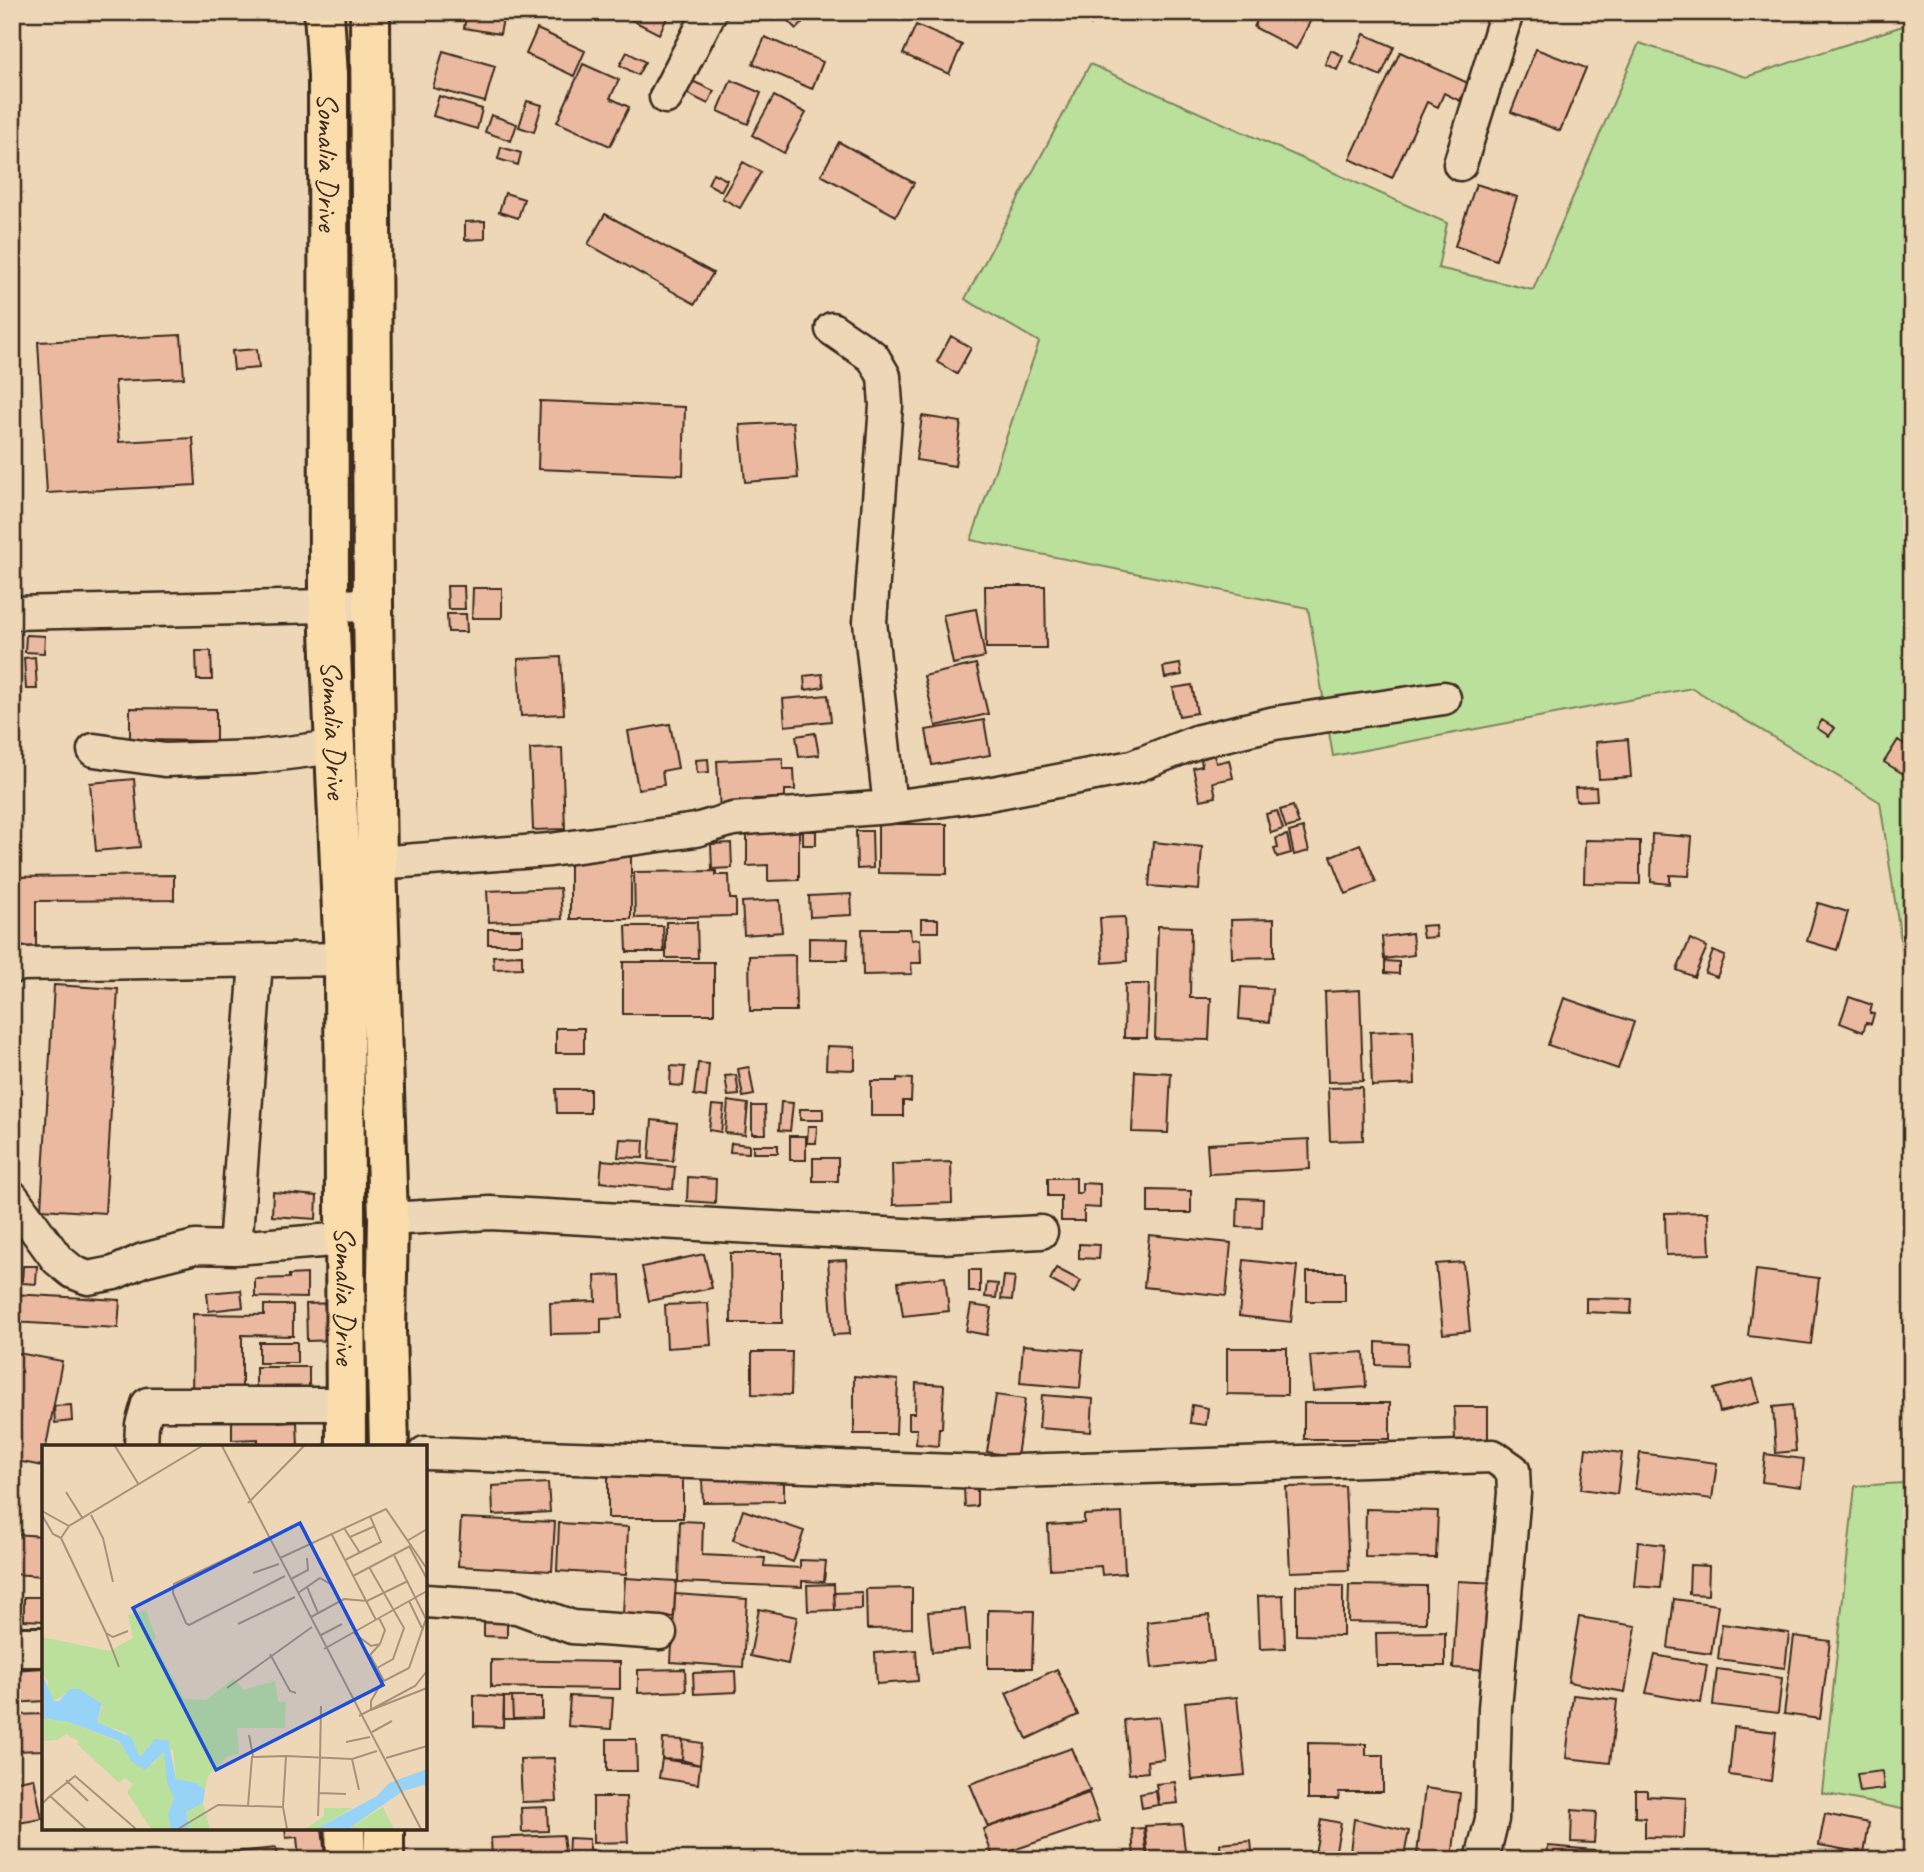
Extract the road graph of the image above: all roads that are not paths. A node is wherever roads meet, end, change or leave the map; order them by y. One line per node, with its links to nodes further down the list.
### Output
1 (324, 12): 10 (main road, Somalia Drive)
2 (370, 12): 8 (main road, Somalia Drive)
3 (710, 12): 5 (street)
4 (1507, 12): 6 (street)
5 (666, 97)
6 (1460, 164)
7 (832, 329): 14 (street)
8 (373, 605): 10 (street); 15 (main road, Somalia Drive)
9 (14, 606): 10 (street)
10 (329, 607): 12 (main road, Somalia Drive)
11 (1444, 698): 14 (street)
12 (335, 747): 13 (street); 16 (main road, Somalia Drive)
13 (94, 750)
14 (890, 807): 15 (street)
15 (377, 863): 20 (main road, Somalia Drive)
16 (344, 959): 17 (street); 22 (main road, Somalia Drive)
17 (256, 961): 18 (street); 23 (street)
18 (12, 967)
19 (12, 1197): 23 (street)
20 (388, 1219): 21 (street); 27 (main road, Somalia Drive)
21 (1041, 1232)
22 (345, 1238): 23 (street); 24 (main road, Somalia Drive)
23 (235, 1248)
24 (346, 1404): 25 (street); 26 (main road, Somalia Drive)
25 (141, 1445)
26 (346, 1445)
27 (389, 1445)
28 (427, 1452): 37 (street)
29 (427, 1601): 30 (street)
30 (660, 1633)
31 (12, 1647): 32 (street)
32 (42, 1647)
33 (345, 1830): 35 (main road)
34 (384, 1830): 36 (main road)
35 (346, 1860)
36 (384, 1860)
37 (1482, 1860)

